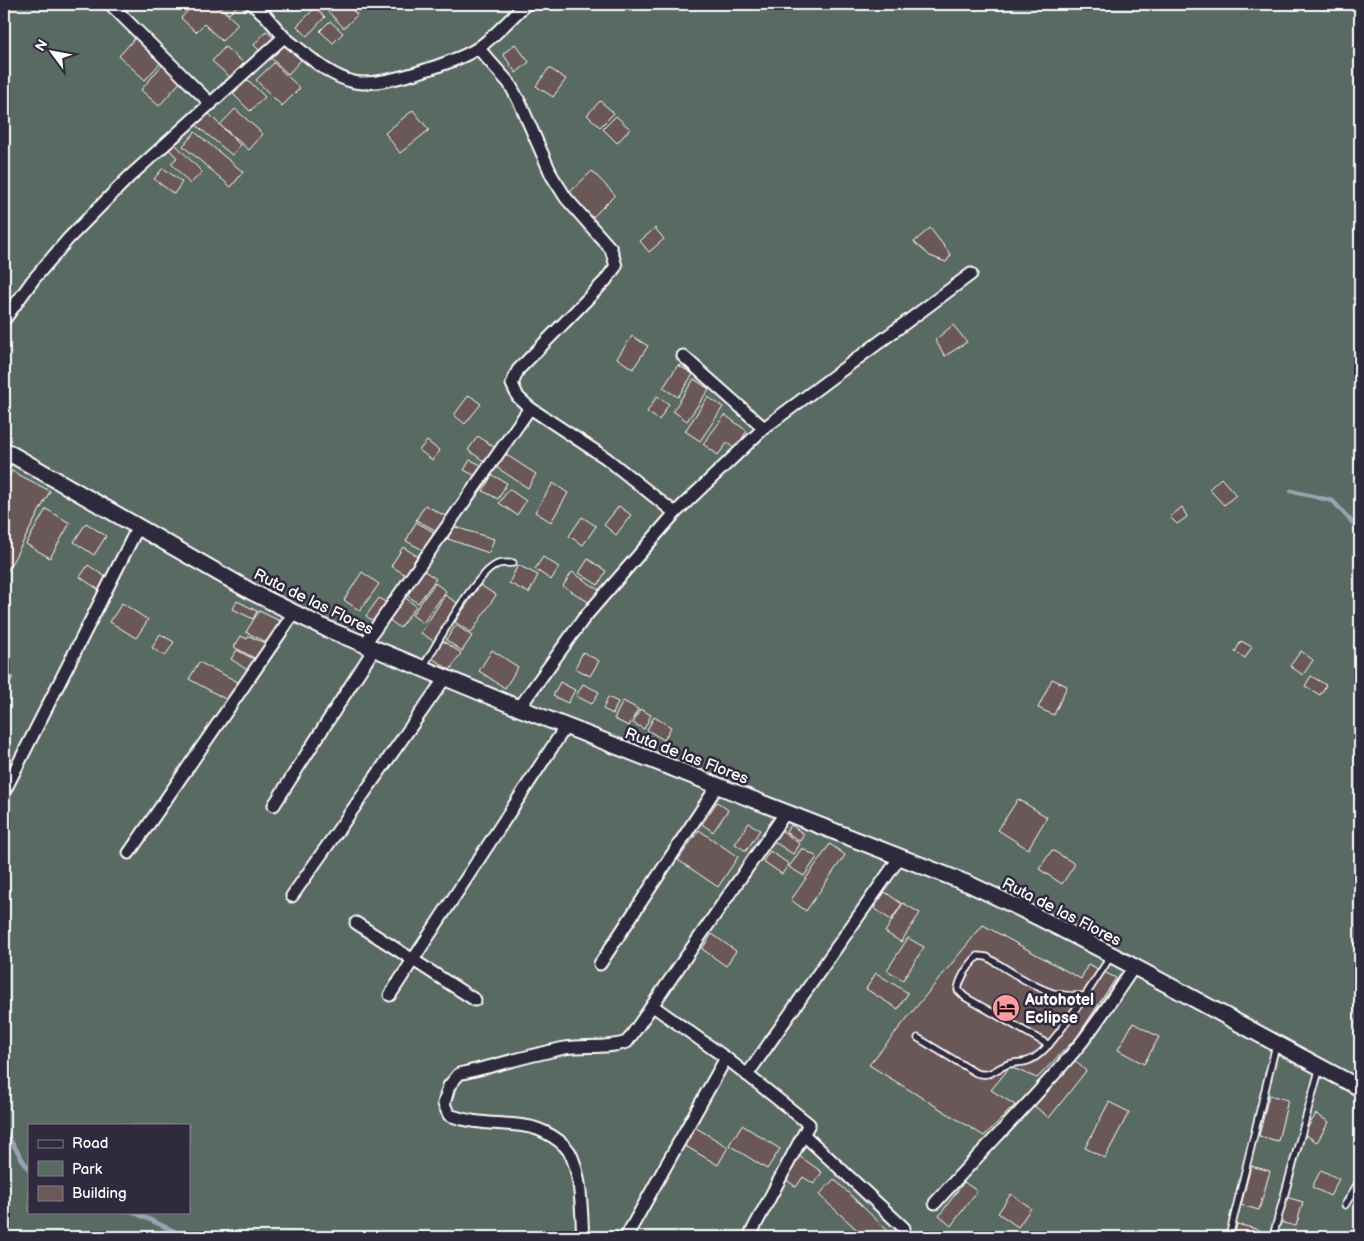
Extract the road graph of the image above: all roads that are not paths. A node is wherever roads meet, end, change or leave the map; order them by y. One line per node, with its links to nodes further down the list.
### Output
1 (110, 4): 6 (street)
2 (252, 4): 4 (street)
3 (526, 4): 5 (street)
4 (284, 37): 5 (street); 6 (street)
5 (478, 48): 10 (street)
6 (211, 104): 8 (street)
7 (971, 274): 11 (street)
8 (4, 320)
9 (683, 356): 11 (street)
10 (530, 408): 13 (street); 17 (street)
11 (764, 428): 13 (street)
12 (6, 455): 14 (main road, Ruta de las Flores)
13 (674, 513): 20 (street)
14 (138, 527): 16 (main road, Ruta de las Flores); 23 (street)
15 (513, 563): 18 (lane)
16 (294, 613): 17 (main road, Ruta de las Flores); 26 (street)
17 (369, 647): 18 (main road, Ruta de las Flores); 24 (street)
18 (421, 668): 19 (main road, Ruta de las Flores)
19 (444, 678): 20 (main road, Ruta de las Flores); 28 (street)
20 (519, 708): 21 (main road, Ruta de las Flores)
21 (566, 726): 22 (main road, Ruta de las Flores); 31 (street)
22 (718, 785): 25 (main road, Ruta de las Flores); 32 (street)
23 (4, 792)
24 (274, 805)
25 (786, 812): 27 (main road, Ruta de las Flores); 37 (street)
26 (129, 854)
27 (900, 856): 30 (main road, Ruta de las Flores); 43 (street)
28 (292, 896)
29 (356, 923): 31 (street)
30 (1111, 956): 33 (main road, Ruta de las Flores); 35 (lane)
31 (413, 960): 34 (street); 36 (street)
32 (600, 964)
33 (1134, 967): 39 (main road, Ruta de las Flores); 47 (street)
34 (390, 995)
35 (1085, 996): 40 (lane); 40 (lane)
36 (475, 1000)
37 (653, 1006): 41 (street); 51 (street)
38 (918, 1038): 40 (lane)
39 (1277, 1044): 42 (main road, Ruta de las Flores); 54 (lane)
40 (1049, 1045)
41 (726, 1058): 43 (street); 52 (street)
42 (1320, 1067): 44 (main road, Ruta de las Flores); 50 (lane)
43 (747, 1075): 45 (street)
44 (1360, 1088)
45 (804, 1135): 49 (street); 53 (street)
46 (1360, 1180): 48 (lane)
47 (935, 1203)
48 (1345, 1205)
49 (904, 1228)
50 (1273, 1236)
51 (583, 1237)
52 (626, 1237)
53 (748, 1237)
54 (1229, 1237)

